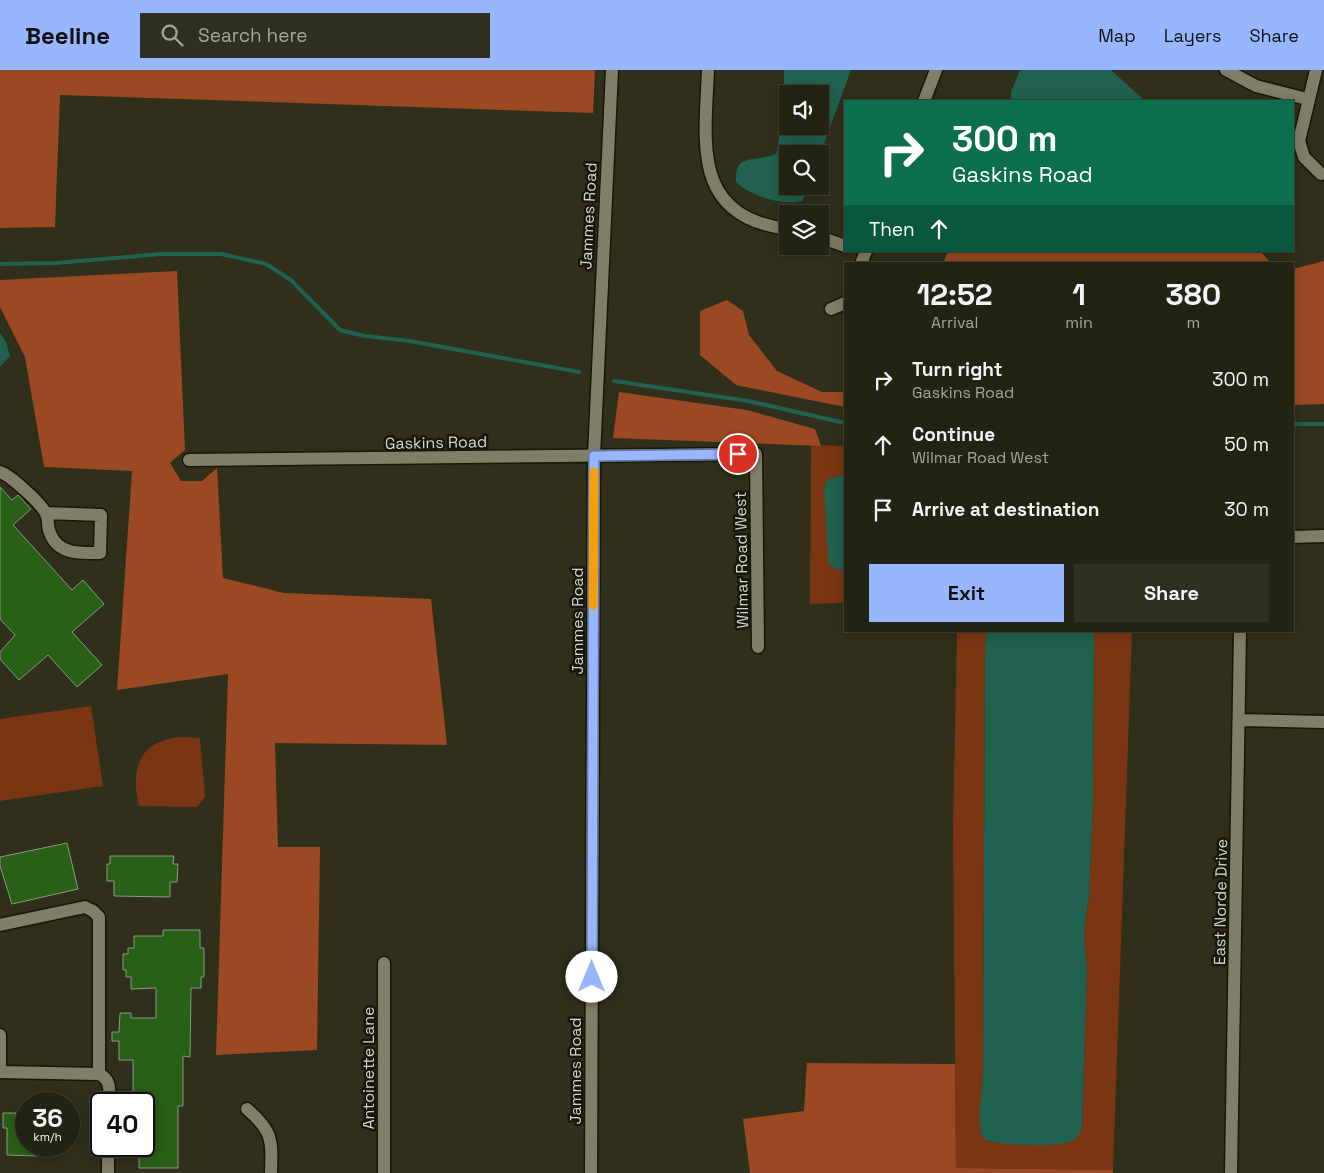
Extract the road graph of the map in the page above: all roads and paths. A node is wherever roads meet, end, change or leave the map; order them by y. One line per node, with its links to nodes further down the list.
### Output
1 (612, 70): 15 (street, Jammes Road)
2 (708, 70): 9 (street)
3 (936, 70): 7 (street)
4 (1226, 70): 6 (street)
5 (1316, 70): 6 (street)
6 (1307, 99): 8 (street)
7 (924, 100)
8 (1321, 174)
9 (779, 227)
10 (829, 240): 11 (street)
11 (844, 246)
12 (844, 303): 13 (street)
13 (831, 309)
14 (684, 455): 15 (street, Gaskins Road); 22 (street, Wilmar Road West)
15 (594, 456): 16 (street, Gaskins Road); 35 (street, Jammes Road)
16 (189, 460)
17 (0, 472): 18 (street)
18 (46, 513): 18 (street)
19 (1324, 536): 20 (street)
20 (1294, 537)
21 (1240, 632): 23 (street, East Norde Drive)
22 (758, 646)
23 (1239, 720): 24 (street); 36 (street, East Norde Drive)
24 (1324, 722)
25 (0, 926): 28 (street)
26 (384, 963): 34 (street, Antoinette Lane)
27 (0, 1034): 28 (street)
28 (99, 1074): 29 (street)
29 (109, 1092)
30 (247, 1109): 33 (street)
31 (108, 1157): 32 (street)
32 (108, 1173)
33 (271, 1173)
34 (384, 1173)
35 (591, 1173)
36 (1231, 1173)

